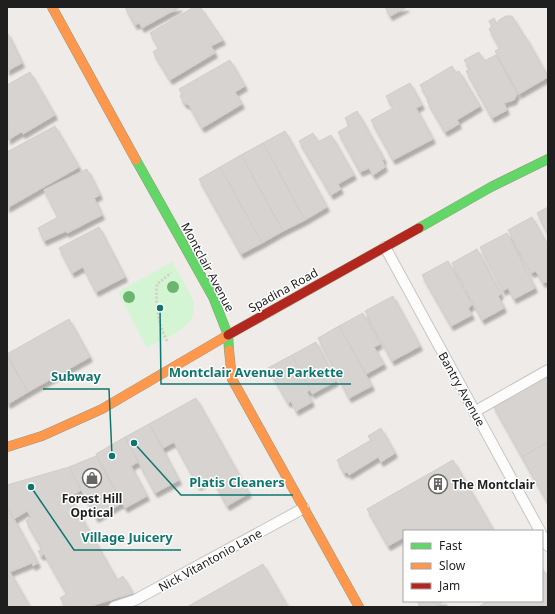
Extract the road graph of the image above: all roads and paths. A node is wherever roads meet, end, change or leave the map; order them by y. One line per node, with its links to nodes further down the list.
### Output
1 (52, 7): 5 (street, Montclair Avenue)
2 (548, 159): 3 (street, Spadina Road)
3 (385, 247): 5 (street, Spadina Road); 8 (lane, Bantry Avenue)
4 (173, 272): 6 (path)
5 (228, 335): 9 (street, Spadina Road); 10 (street, Montclair Avenue)
6 (167, 341)
7 (548, 370): 8 (lane)
8 (474, 412): 11 (lane, Bantry Avenue)
9 (7, 447)
10 (304, 508): 14 (lane, Nick Vitantonio Lane); 15 (street, Montclair Avenue)
11 (539, 530)
12 (543, 537): 13 (lane)
13 (548, 546)
14 (114, 607)
15 (359, 607)

